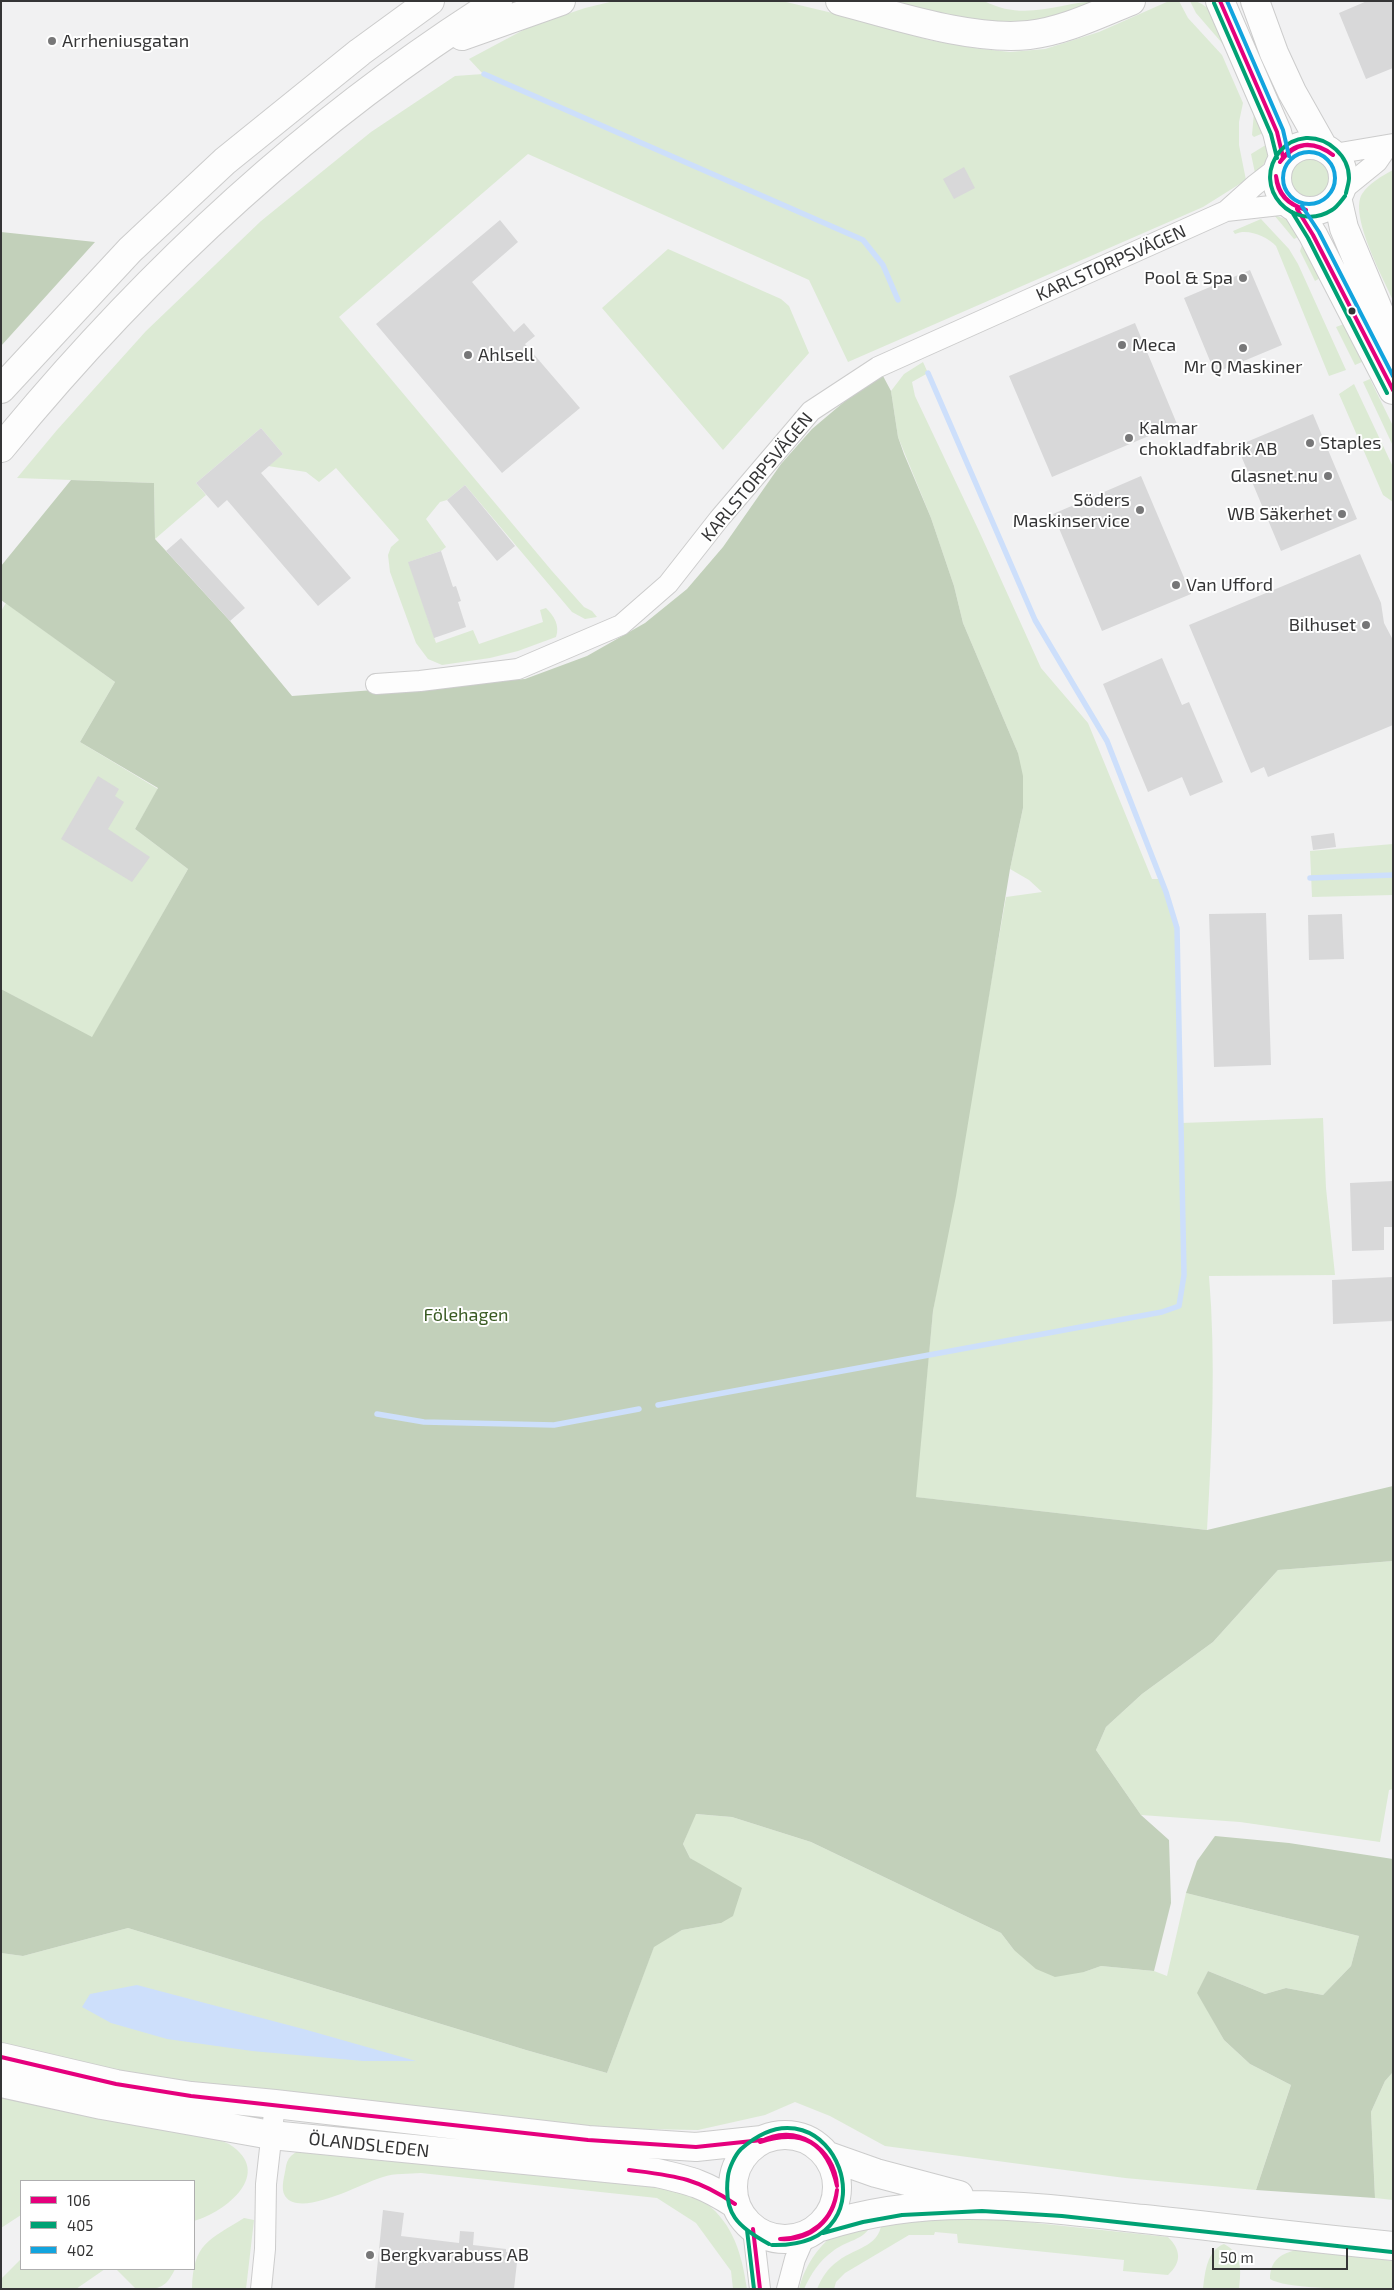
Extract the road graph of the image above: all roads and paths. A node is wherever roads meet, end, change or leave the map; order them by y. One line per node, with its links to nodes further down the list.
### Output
1 (430, 1): 18 (main road)
2 (498, 1): 9 (main road)
3 (561, 1): 9 (main road)
4 (840, 1): 5 (main road)
5 (1130, 1)
6 (1220, 1): 13 (main road)
7 (1241, 1): 10 (main road)
8 (1255, 1): 10 (main road)
9 (428, 48): 20 (main road)
10 (1274, 53): 12 (main road)
11 (1390, 145): 12 (street); 14 (street)
12 (1328, 151): 13 (main road); 14 (main road)
13 (1280, 163): 15 (main road); 16 (street, KARLSTORPSVÄGEN)
14 (1338, 194): 15 (main road); 17 (main road)
15 (1293, 207): 16 (street, KARLSTORPSVÄGEN); 19 (main road)
16 (1226, 211): 21 (street, KARLSTORPSVÄGEN)
17 (1393, 345)
18 (1, 389)
19 (1393, 390)
20 (1, 448)
21 (376, 684)
22 (1, 2057): 24 (main road, ÖLANDSLEDEN)
23 (1, 2082): 25 (main road, ÖLANDSLEDEN)
24 (275, 2104): 25 (street); 26 (main road, ÖLANDSLEDEN)
25 (271, 2135): 28 (main road, ÖLANDSLEDEN); 33 (street)
26 (762, 2140): 27 (main road, ÖLANDSLEDEN); 28 (main road, ÖLANDSLEDEN)
27 (832, 2164): 29 (main road, ÖLANDSLEDEN); 31 (main road)
28 (735, 2204): 30 (main road, ÖLANDSLEDEN)
29 (1000, 2204): 31 (main road, ÖLANDSLEDEN); 32 (main road, ÖLANDSLEDEN)
30 (753, 2229): 31 (main road, ÖLANDSLEDEN); 34 (street)
31 (813, 2231): 35 (street)
32 (1393, 2246)
33 (261, 2289)
34 (760, 2289)
35 (787, 2289)

